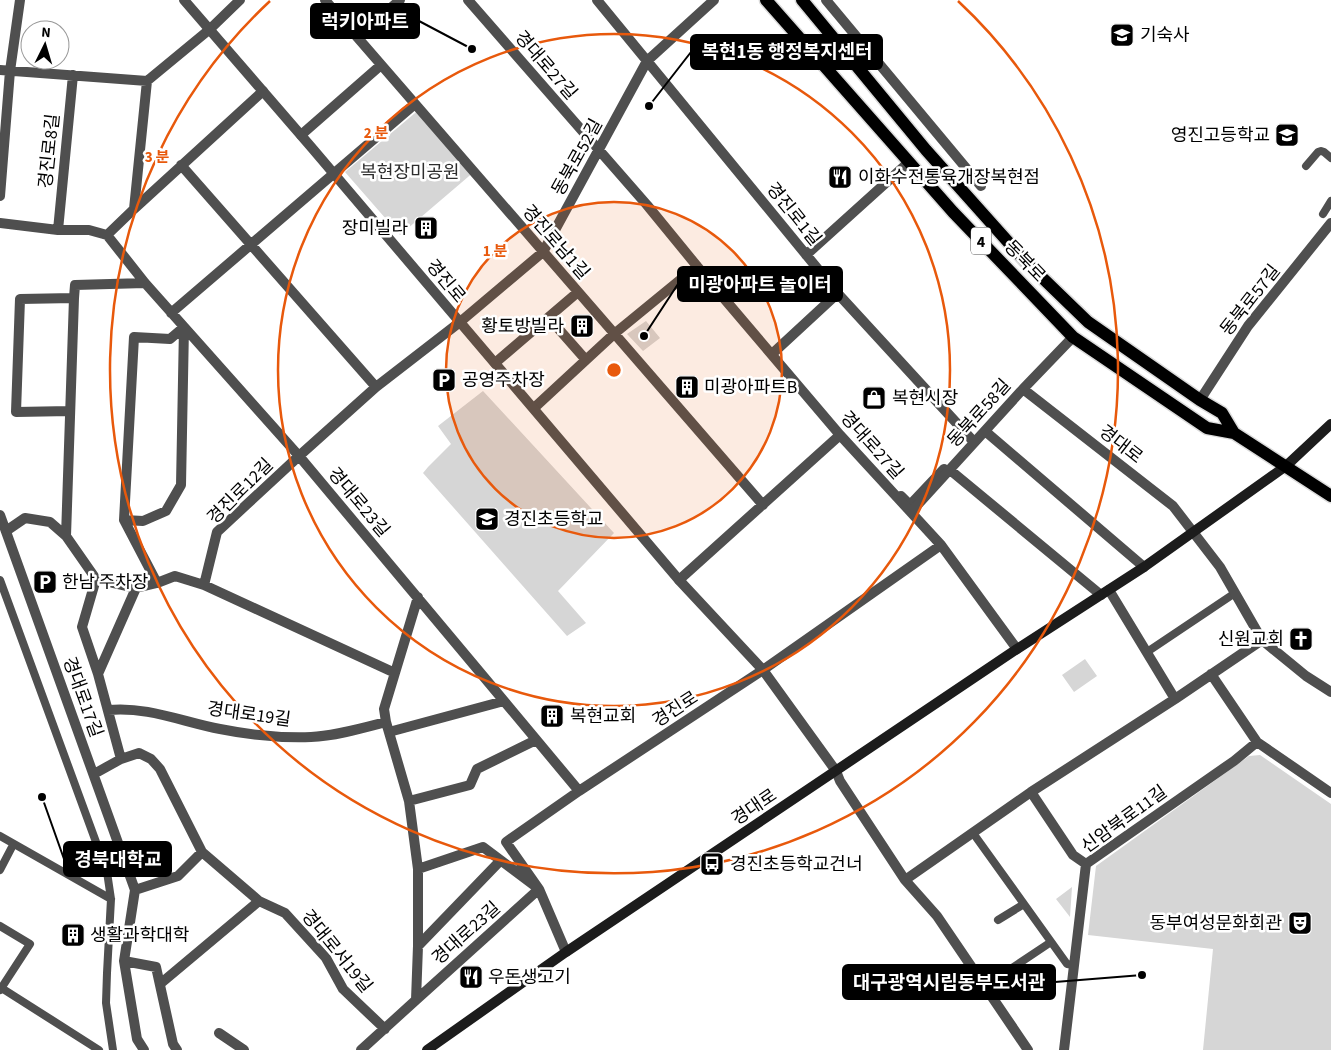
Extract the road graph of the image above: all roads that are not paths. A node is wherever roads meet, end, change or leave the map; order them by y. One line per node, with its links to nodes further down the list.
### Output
1 (20, 0): 16 (street)
2 (184, 0): 12 (street, 경진로)
3 (240, 0): 12 (street)
4 (324, 0): 13 (street, 경진로남1길)
5 (400, 0): 13 (street)
6 (468, 0): 22 (street, 경대로27길)
7 (596, 0): 14 (street, 경진로1길)
8 (714, 0): 14 (street, 동북로52길)
9 (766, 0): 24 (main road, 동북로 / 4)
10 (802, 0): 56 (main road, 동북로 / 4)
11 (826, 0): 28 (street)
12 (210, 29): 18 (street); 19 (street, 경진로)
13 (357, 37): 15 (street, 경진로남1길)
14 (647, 61): 22 (street, 동북로52길); 39 (street, 경진로1길)
15 (381, 65): 20 (street, 경진로남1길); 21 (street)
16 (5, 70): 17 (street); 29 (street)
17 (73, 76): 18 (street); 35 (street, 경진로8길)
18 (147, 81): 31 (street)
19 (263, 91): 21 (street, 경진로); 25 (street)
20 (415, 104): 27 (street); 38 (street, 경진로남1길)
21 (301, 135): 27 (street, 경진로)
22 (600, 150): 38 (street, 동북로52길); 40 (street, 경대로27길)
23 (1331, 158): 26 (lane)
24 (909, 162): 39 (street); 50 (main road, 동북로 / 4)
25 (181, 165): 31 (street); 37 (street)
26 (1306, 166)
27 (334, 174): 37 (street); 47 (street, 경진로)
28 (982, 186)
29 (0, 196)
30 (1331, 201): 32 (lane)
31 (134, 209): 36 (street)
32 (1323, 214)
33 (0, 223): 35 (street)
34 (1331, 223): 56 (street, 동북로57길)
35 (58, 230): 36 (street)
36 (107, 235): 41 (street, 경대로23길)
37 (251, 245): 45 (street); 54 (street)
38 (543, 252): 42 (street, 경진로남1길); 47 (street, 동북로52길)
39 (806, 255): 43 (street, 경진로1길)
40 (697, 266): 49 (street); 51 (street, 경대로27길)
41 (145, 283): 44 (street); 45 (street, 경대로23길)
42 (578, 292): 46 (street); 49 (street, 경진로남1길)
43 (839, 295): 51 (street); 63 (street, 경진로1길); 63 (street)
44 (74, 298): 58 (street); 58 (street)
45 (171, 313): 48 (street, 경대로23길)
46 (549, 318): 52 (street); 53 (street)
47 (460, 322): 53 (street, 경진로); 54 (street, 경진로12길)
48 (184, 327): 64 (street, 경대로23길); 71 (street); 71 (street)
49 (614, 334): 52 (street); 68 (street, 경진로남1길)
50 (1073, 337): 55 (street, 동북로58길); 61 (main road, 동북로 / 4)
51 (772, 354): 62 (street, 경대로27길)
52 (586, 360): 57 (street)
53 (495, 363): 57 (street, 경진로)
54 (376, 387): 64 (street, 경진로12길)
55 (1023, 389): 60 (street, 동북로58길); 72 (street, 경대로)
56 (1200, 400): 61 (main road, 동북로 / 4)
57 (534, 408): 79 (street, 경진로)
58 (70, 411): 74 (street)
59 (1331, 424): 65 (main road, 경대로)
60 (985, 431): 63 (street, 동북로58길); 76 (street)
61 (1234, 433): 65 (main road, 동북로 / 4)
62 (840, 436): 68 (street); 69 (street, 경대로27길)
63 (973, 442): 66 (street, 동북로58길)
64 (299, 456): 81 (street, 경진로12길); 85 (street, 경대로23길)
65 (1286, 466): 67 (main road, 동북로 / 4); 72 (main road, 경대로)
66 (950, 470): 69 (street, 동북로58길); 83 (street)
67 (1331, 496)
68 (763, 505): 79 (street)
69 (911, 512): 75 (street, 경대로27길)
70 (0, 515): 73 (street, 경대로17길)
71 (124, 520): 80 (street)
72 (1194, 531): 76 (main road, 경대로); 84 (street, 경대로)
73 (6, 532): 74 (street); 102 (street, 경대로17길)
74 (66, 536): 77 (street)
75 (941, 545): 87 (street, 경대로27길); 89 (street, 경진로)
76 (1144, 566): 83 (main road, 경대로)
77 (96, 579): 82 (street); 91 (street)
78 (0, 580): 118 (lane)
79 (679, 580): 89 (street, 경진로)
80 (157, 583): 81 (street); 82 (street)
81 (204, 585): 90 (street)
82 (136, 588): 91 (street)
83 (1105, 593): 87 (main road, 경대로); 88 (street)
84 (1235, 593): 86 (street, 경대로); 88 (lane)
85 (418, 597): 90 (street); 95 (street, 경대로23길)
86 (1262, 640): 92 (street); 93 (street, 경대로)
87 (1017, 649): 101 (main road, 경대로)
88 (1147, 652): 94 (street)
89 (763, 670): 101 (street, 경진로); 103 (street, 경진로)
90 (394, 672): 97 (street)
91 (98, 674): 96 (street)
92 (1211, 674): 94 (street); 99 (street)
93 (1331, 692)
94 (1175, 699): 104 (street)
95 (504, 700): 97 (street, 경대로19길); 98 (street, 경대로23길)
96 (108, 710): 97 (street, 경대로19길); 100 (street)
97 (388, 727): 106 (street)
98 (536, 740): 103 (street, 경대로23길); 106 (street)
99 (1257, 742): 105 (street); 112 (street, 신암북로11길)
100 (121, 759): 102 (street); 110 (street, 경대로서19길)
101 (836, 771): 115 (street); 125 (main road, 경대로)
102 (94, 774): 117 (street, 경대로17길)
103 (579, 792): 116 (street)
104 (1031, 792): 107 (street); 112 (street)
105 (1331, 793)
106 (409, 801): 113 (street)
107 (973, 833): 115 (street); 120 (lane)
108 (0, 836): 109 (lane)
109 (13, 845): 114 (lane); 118 (lane)
110 (202, 852): 117 (street); 119 (street, 경대로서19길)
111 (500, 860): 113 (street); 116 (street); 124 (street)
112 (1086, 864): 127 (street, 신암북로11길)
113 (418, 869): 124 (street)
114 (0, 870)
115 (905, 880): 129 (street)
116 (538, 889): 125 (street); 131 (street, 경대로23길)
117 (135, 890): 126 (street, 경대로17길)
118 (110, 899): 135 (lane)
119 (259, 901): 128 (street); 132 (street, 경대로서19길)
120 (1024, 904): 121 (lane); 123 (lane)
121 (998, 920)
122 (0, 926): 130 (lane)
123 (1052, 942): 127 (lane); 129 (lane)
124 (418, 946): 131 (street)
125 (566, 952): 140 (main road, 경대로)
126 (124, 961): 128 (street); 136 (street, 경대로17길)
127 (1074, 965): 142 (street, 신암북로11길)
128 (160, 984): 137 (street)
129 (985, 986): 141 (street)
130 (0, 988): 134 (lane)
131 (416, 1000): 132 (street)
132 (385, 1029): 139 (street)
133 (219, 1033): 138 (street)
134 (99, 1050)
135 (113, 1050)
136 (144, 1050)
137 (177, 1050)
138 (244, 1050)
139 (361, 1050)
140 (427, 1050)
141 (1028, 1050)
142 (1064, 1050)

